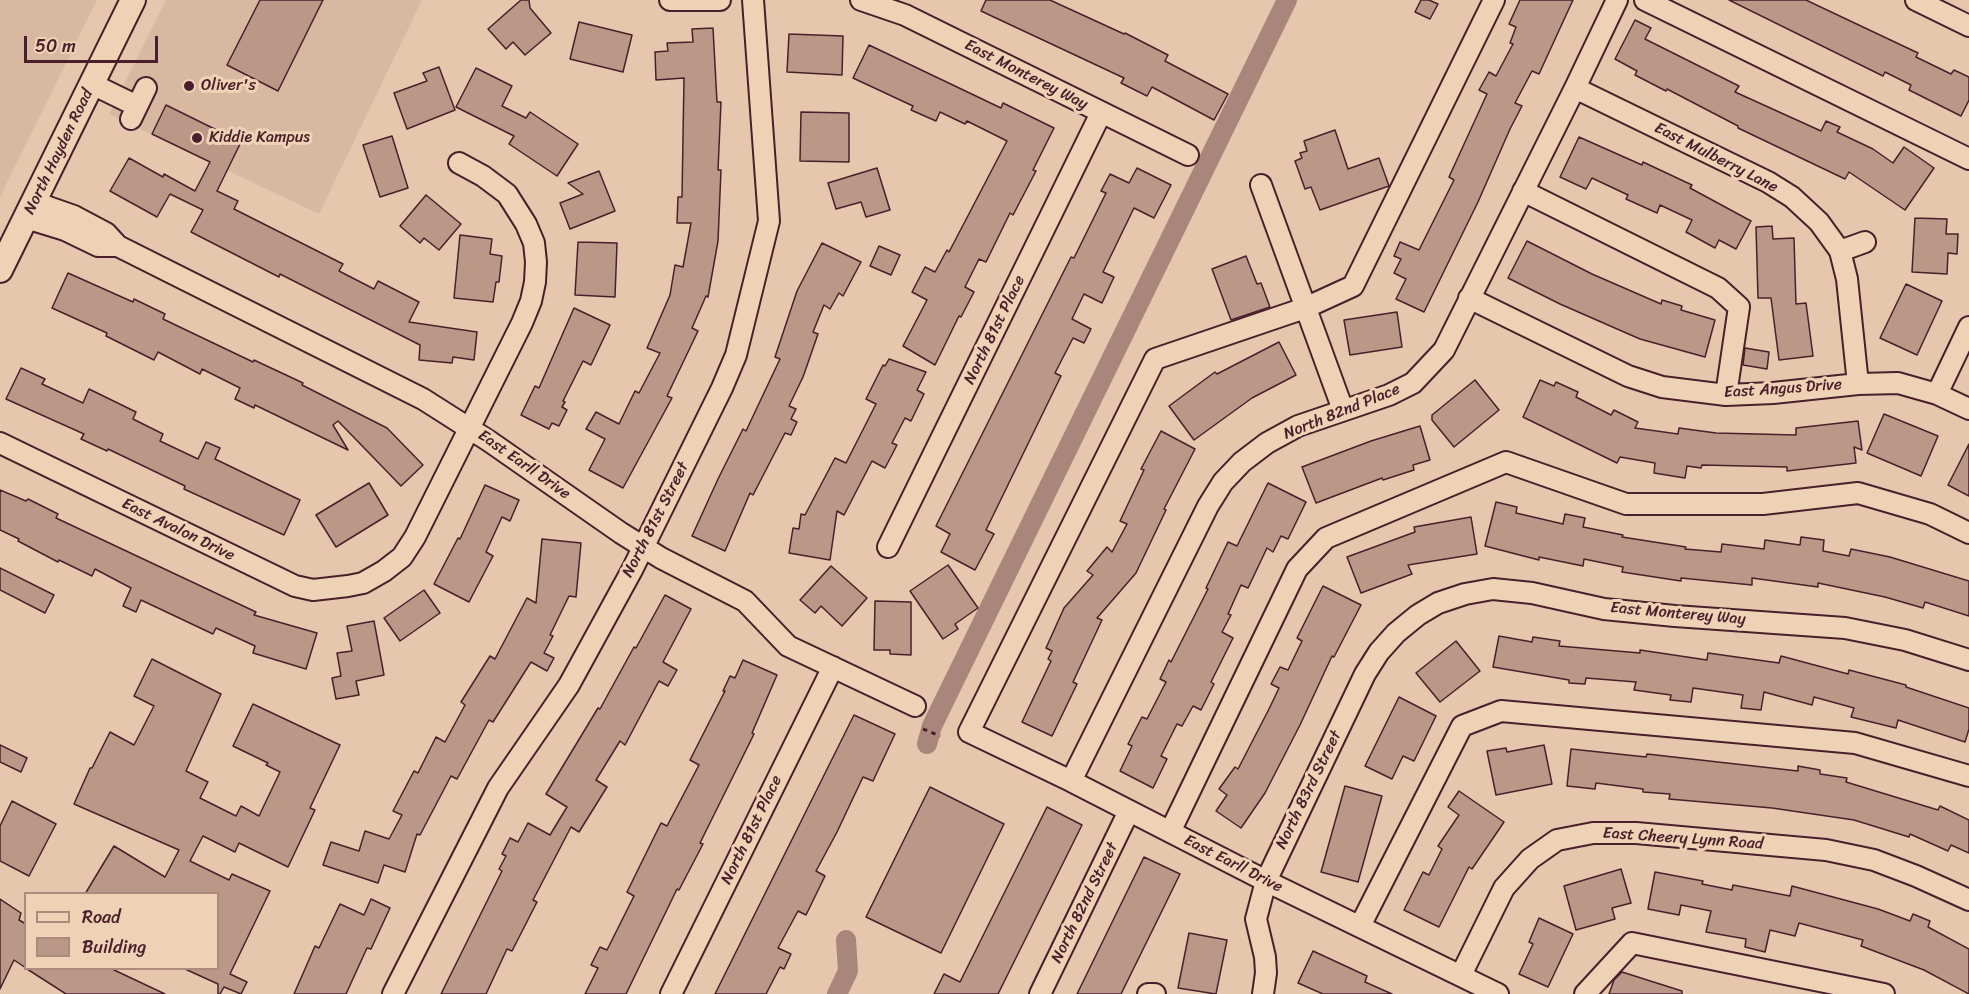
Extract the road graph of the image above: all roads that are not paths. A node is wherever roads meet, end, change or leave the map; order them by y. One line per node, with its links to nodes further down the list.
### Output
1 (132, 0): 11 (main road, North Hayden Road)
2 (670, 0): 3 (street)
3 (720, 0)
4 (753, 0): 35 (street, North 81st Street)
5 (861, 0): 14 (street, East Monterey Way)
6 (1494, 0): 25 (street)
7 (1617, 0): 13 (street, North 82nd Place)
8 (1645, 0): 16 (street)
9 (1919, 1): 10 (street)
10 (1969, 26)
11 (92, 84): 12 (street); 20 (main road, North Hayden Road)
12 (146, 88)
13 (1575, 88): 19 (street, North 82nd Place); 22 (street, East Mulberry Lane)
14 (1101, 113): 15 (street, East Monterey Way); 36 (street, North 81st Place)
15 (1188, 155)
16 (1969, 159)
17 (459, 163): 32 (street)
18 (1261, 185): 25 (street)
19 (1523, 191): 24 (street, North 82nd Place); 29 (street)
20 (30, 210): 23 (main road, North Hayden Road); 32 (street, East Earll Drive)
21 (1865, 242): 22 (street)
22 (1840, 251): 27 (street, East Mulberry Lane)
23 (0, 270)
24 (1469, 298): 29 (street, East Angus Drive); 31 (street, North 82nd Place)
25 (1305, 308): 31 (street); 42 (street, East Earll Drive)
26 (1969, 327): 28 (street)
27 (1858, 384): 28 (street, East Angus Drive); 29 (street, East Angus Drive)
28 (1938, 394): 30 (street, East Angus Drive)
29 (1726, 395)
30 (1969, 409)
31 (1343, 410): 42 (street, North 82nd Place)
32 (471, 428): 33 (street, East Avalon Drive); 35 (street, East Earll Drive)
33 (0, 443)
34 (1969, 533): 44 (street)
35 (644, 547): 39 (street, East Earll Drive); 49 (street, North 81st Street)
36 (888, 547)
37 (1396, 633): 38 (street, East Monterey Way); 45 (street, North 83rd Street)
38 (1969, 660)
39 (833, 667): 40 (street, East Earll Drive); 50 (street, North 81st Place)
40 (915, 706)
41 (1969, 776): 47 (street)
42 (1071, 782): 43 (street, East Earll Drive)
43 (1129, 811): 44 (street, East Earll Drive); 51 (street, North 82nd Street)
44 (1170, 832): 45 (street, East Earll Drive)
45 (1266, 881): 47 (street, East Earll Drive); 54 (street, North 83rd Street)
46 (1969, 900): 48 (street, East Cheery Lynn Road)
47 (1360, 926): 48 (street, East Earll Drive)
48 (1461, 975): 55 (street, East Earll Drive)
49 (393, 994)
50 (671, 994)
51 (1040, 994)
52 (1148, 994): 53 (street)
53 (1155, 994)
54 (1263, 994)
55 (1498, 994)
56 (1585, 994): 57 (street)
57 (1884, 994)

